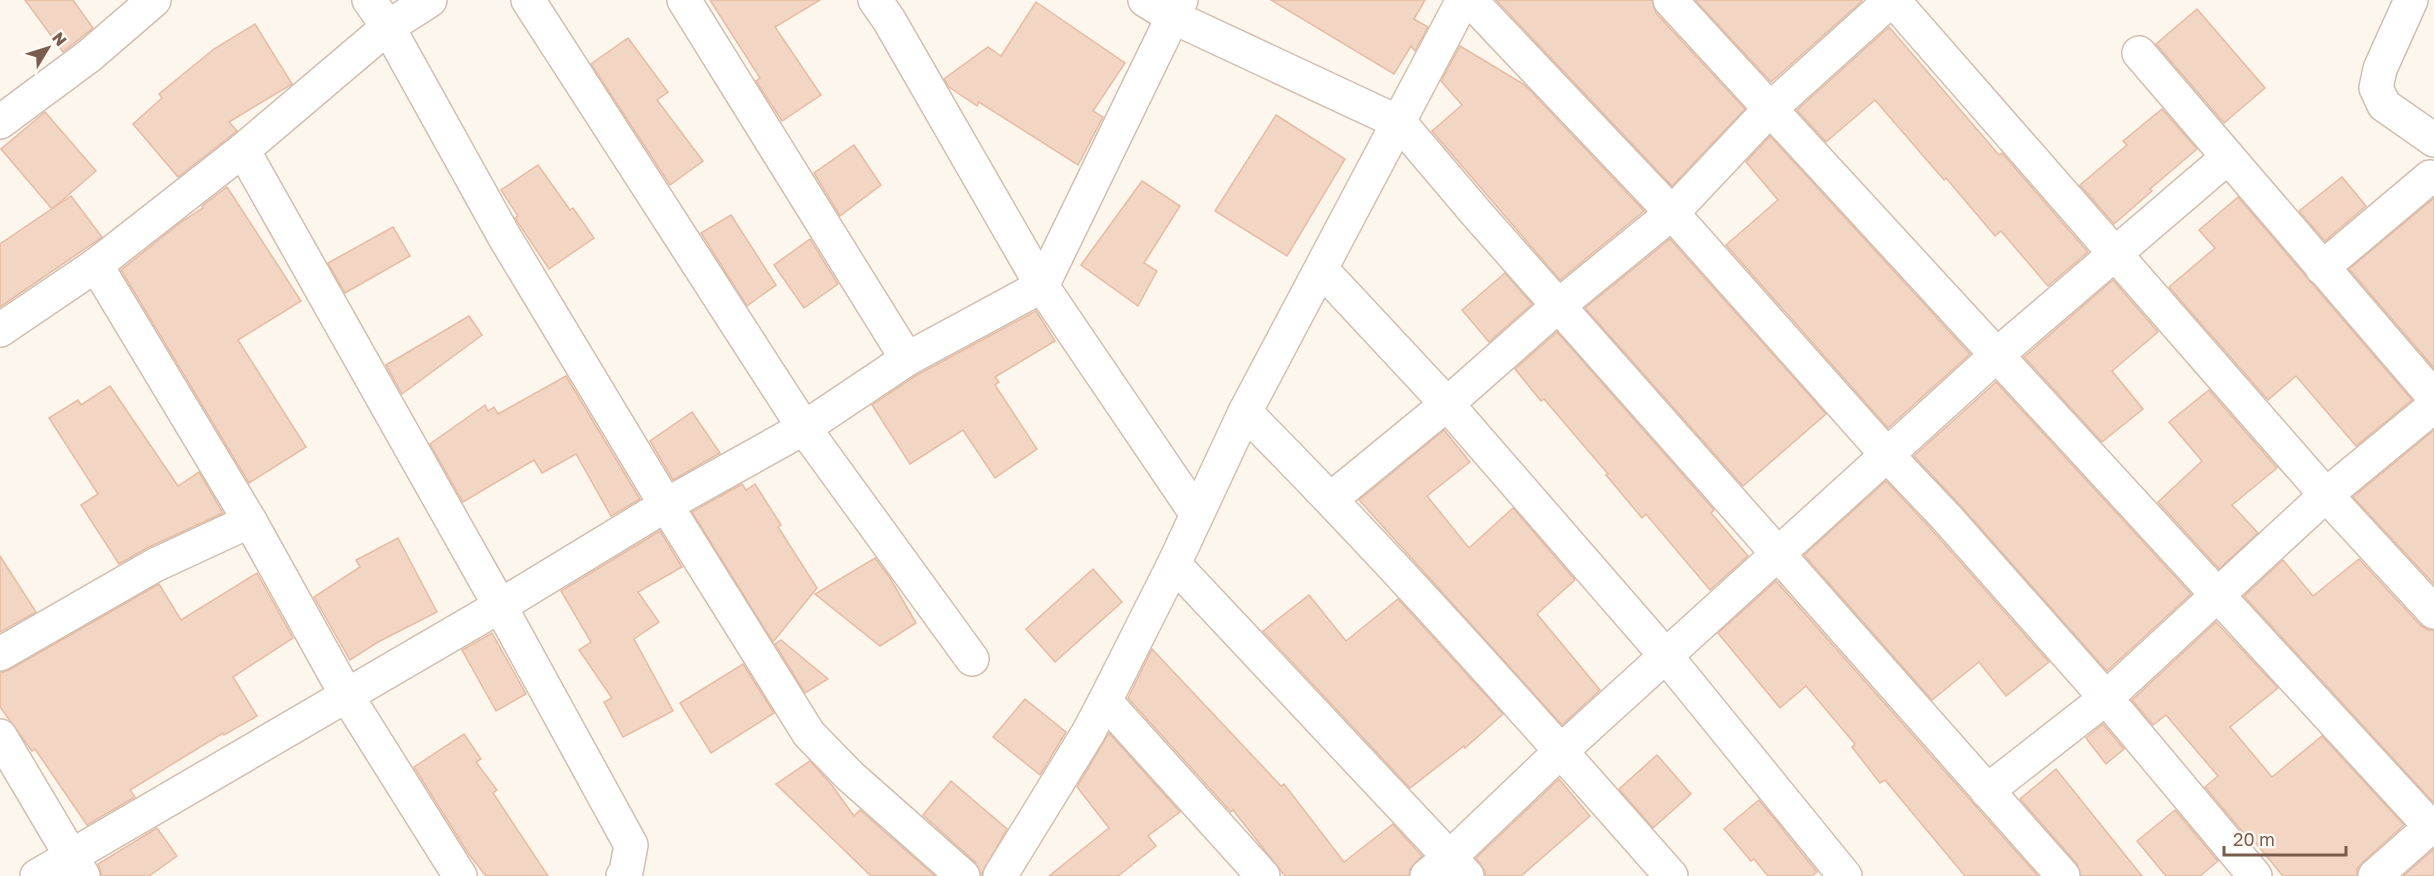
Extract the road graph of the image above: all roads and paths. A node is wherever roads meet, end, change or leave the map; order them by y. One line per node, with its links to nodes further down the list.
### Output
1 (154, 0): 17 (street)
2 (369, 0): 14 (street)
3 (429, 0): 14 (street)
4 (528, 0): 37 (street)
5 (684, 0): 32 (street)
6 (1146, 0): 13 (street)
7 (1463, 0): 18 (street)
8 (1470, 0): 23 (street)
9 (1670, 0): 16 (street)
10 (1892, 0): 16 (street); 24 (street)
11 (2411, 0): 19 (street)
12 (888, 7): 28 (street)
13 (1177, 8): 18 (street); 28 (street)
14 (388, 27): 20 (street); 41 (street)
15 (2139, 53): 21 (street)
16 (1770, 109): 23 (street); 31 (street)
17 (0, 122)
18 (1400, 123): 27 (street); 29 (street)
19 (2434, 140)
20 (243, 150): 25 (street); 47 (street)
21 (2228, 157): 24 (street); 26 (street)
22 (2430, 177): 26 (street)
23 (1672, 213): 29 (street); 38 (street)
24 (2115, 254): 31 (street); 39 (street)
25 (96, 265): 30 (street); 43 (street)
26 (2322, 268): 33 (street)
27 (1322, 270): 34 (street); 36 (street)
28 (1042, 286): 32 (street); 42 (street)
29 (1557, 306): 34 (street); 44 (street)
30 (0, 330)
31 (1998, 354): 38 (street); 46 (street)
32 (907, 359): 37 (street)
33 (2434, 397)
34 (1447, 405): 40 (street); 50 (street)
35 (2434, 406): 39 (street)
36 (1245, 412): 40 (street); 42 (street)
37 (804, 428): 41 (street); 51 (street)
38 (1888, 456): 44 (street); 53 (street)
39 (2326, 495): 46 (street); 48 (street)
40 (1331, 499): 56 (street)
41 (666, 505): 47 (street); 65 (street)
42 (1196, 513): 45 (street)
43 (250, 521): 49 (street); 52 (street)
44 (1779, 554): 50 (street); 57 (street)
45 (1174, 564): 54 (street); 60 (street)
46 (2219, 594): 53 (street); 58 (street)
47 (500, 606): 52 (street); 64 (street)
48 (2434, 612)
49 (0, 654)
50 (1666, 656): 56 (street); 68 (street)
51 (972, 659)
52 (347, 696): 59 (street); 63 (street)
53 (2106, 698): 57 (street); 70 (street)
54 (1105, 701): 61 (street); 66 (street)
55 (0, 736): 59 (street)
56 (1561, 751): 60 (street); 67 (street)
57 (1987, 791): 69 (street)
58 (2433, 825): 71 (street)
59 (77, 865): 62 (street)
60 (1448, 870)
61 (1007, 873)
62 (37, 876)
63 (459, 876)
64 (623, 876)
65 (963, 876)
66 (1263, 876)
67 (1671, 876)
68 (1845, 876)
69 (2062, 876)
70 (2255, 876)
71 (2375, 876)

